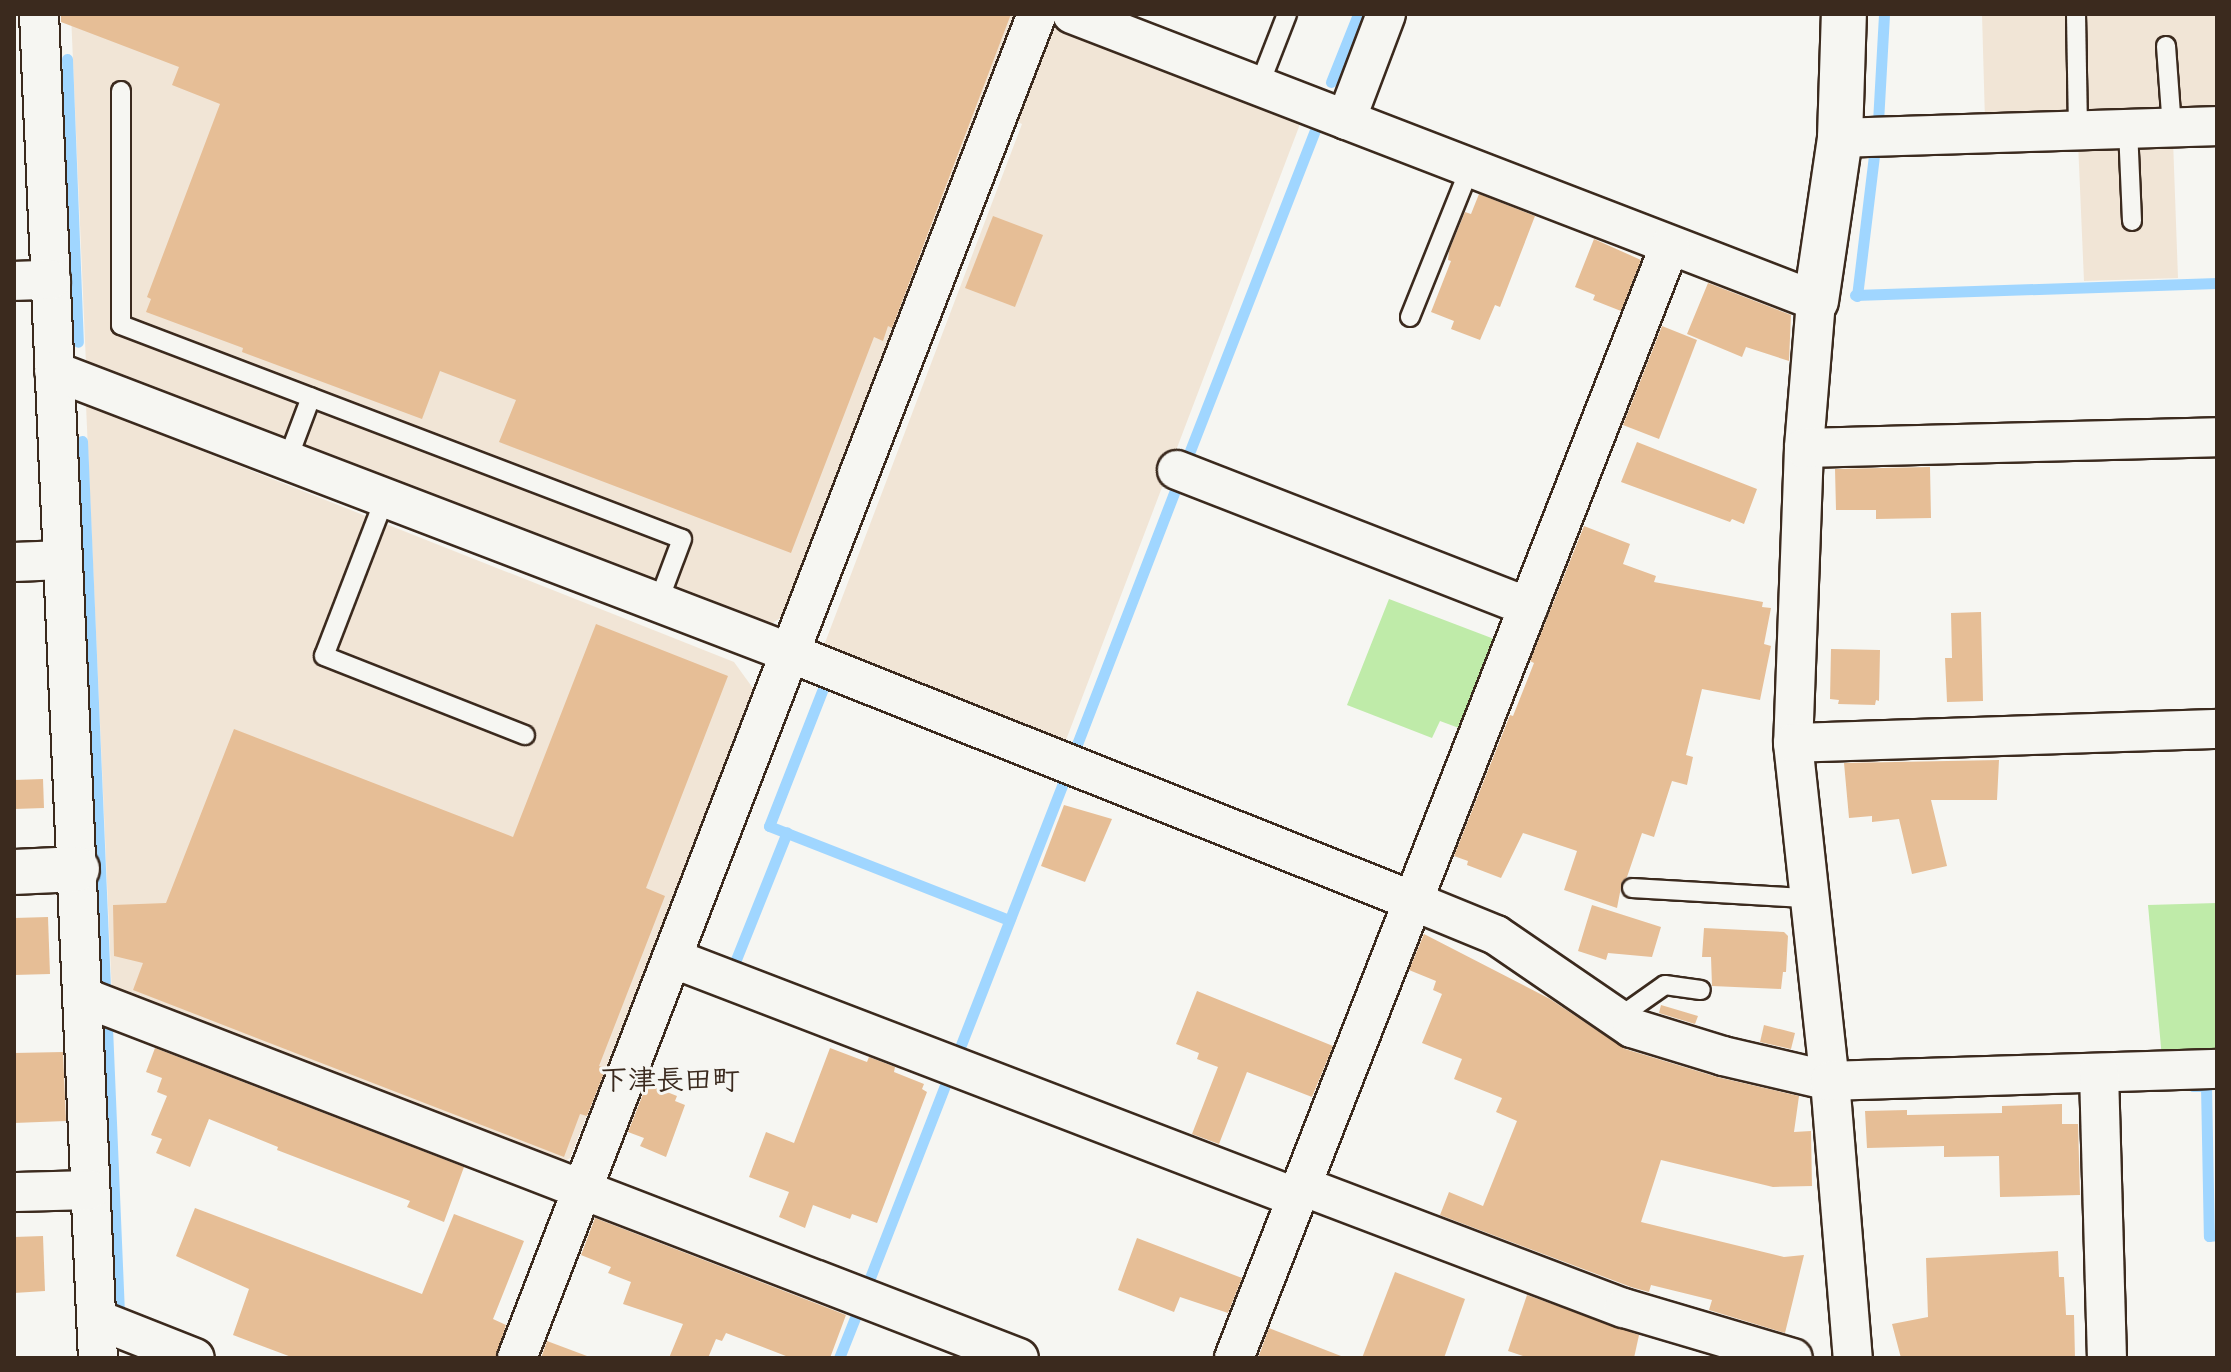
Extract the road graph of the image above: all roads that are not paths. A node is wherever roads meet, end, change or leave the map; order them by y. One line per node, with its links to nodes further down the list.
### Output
1 (39, 14): 20 (street)
2 (1037, 14): 34 (street)
3 (1072, 14): 9 (street)
4 (1287, 14): 9 (lane)
5 (1386, 14): 11 (street)
6 (1844, 14): 16 (street)
7 (2076, 14): 15 (lane)
8 (2166, 46): 13 (lane)
9 (1259, 86): 11 (street)
10 (121, 91): 24 (lane)
11 (1346, 120): 17 (street)
12 (2217, 126): 13 (street)
13 (2172, 128): 14 (street)
14 (2128, 129): 15 (street); 18 (lane)
15 (2078, 131): 16 (street)
16 (1840, 138): 21 (street)
17 (1470, 168): 19 (street); 22 (lane)
18 (2132, 221)
19 (1670, 245): 21 (street); 33 (street)
20 (32, 280): 23 (street)
21 (1816, 301): 26 (street)
22 (1410, 317)
23 (54, 371): 27 (street); 30 (street)
24 (311, 397): 27 (lane); 32 (lane)
25 (2217, 437): 26 (street)
26 (1804, 448): 37 (street)
27 (287, 461): 29 (street)
28 (1177, 470): 33 (street)
29 (385, 498): 32 (street); 36 (lane)
30 (63, 560): 31 (street); 38 (street)
31 (14, 562)
32 (658, 603): 34 (street)
33 (1528, 607): 42 (street)
34 (790, 653): 42 (street); 43 (street)
35 (2217, 729): 37 (street)
36 (525, 735)
37 (1793, 743): 41 (street)
38 (77, 869): 39 (street); 45 (street)
39 (14, 872)
40 (1632, 888): 41 (lane)
41 (1808, 898): 49 (street)
42 (1413, 901): 46 (street); 53 (street)
43 (672, 958): 51 (street); 53 (street)
44 (1701, 990): 46 (lane)
45 (83, 997): 50 (street); 51 (street)
46 (1618, 1018): 49 (street)
47 (2217, 1069): 48 (street)
48 (2099, 1073): 49 (street); 62 (street)
49 (1830, 1081): 61 (street)
50 (90, 1190): 52 (street); 54 (street)
51 (582, 1190): 57 (street); 58 (street)
52 (14, 1192)
53 (1299, 1192): 59 (street); 60 (street)
54 (96, 1319): 55 (street); 56 (street)
55 (98, 1358)
56 (195, 1358)
57 (517, 1358)
58 (1019, 1358)
59 (1234, 1358)
60 (1793, 1358)
61 (1853, 1358)
62 (2107, 1358)

